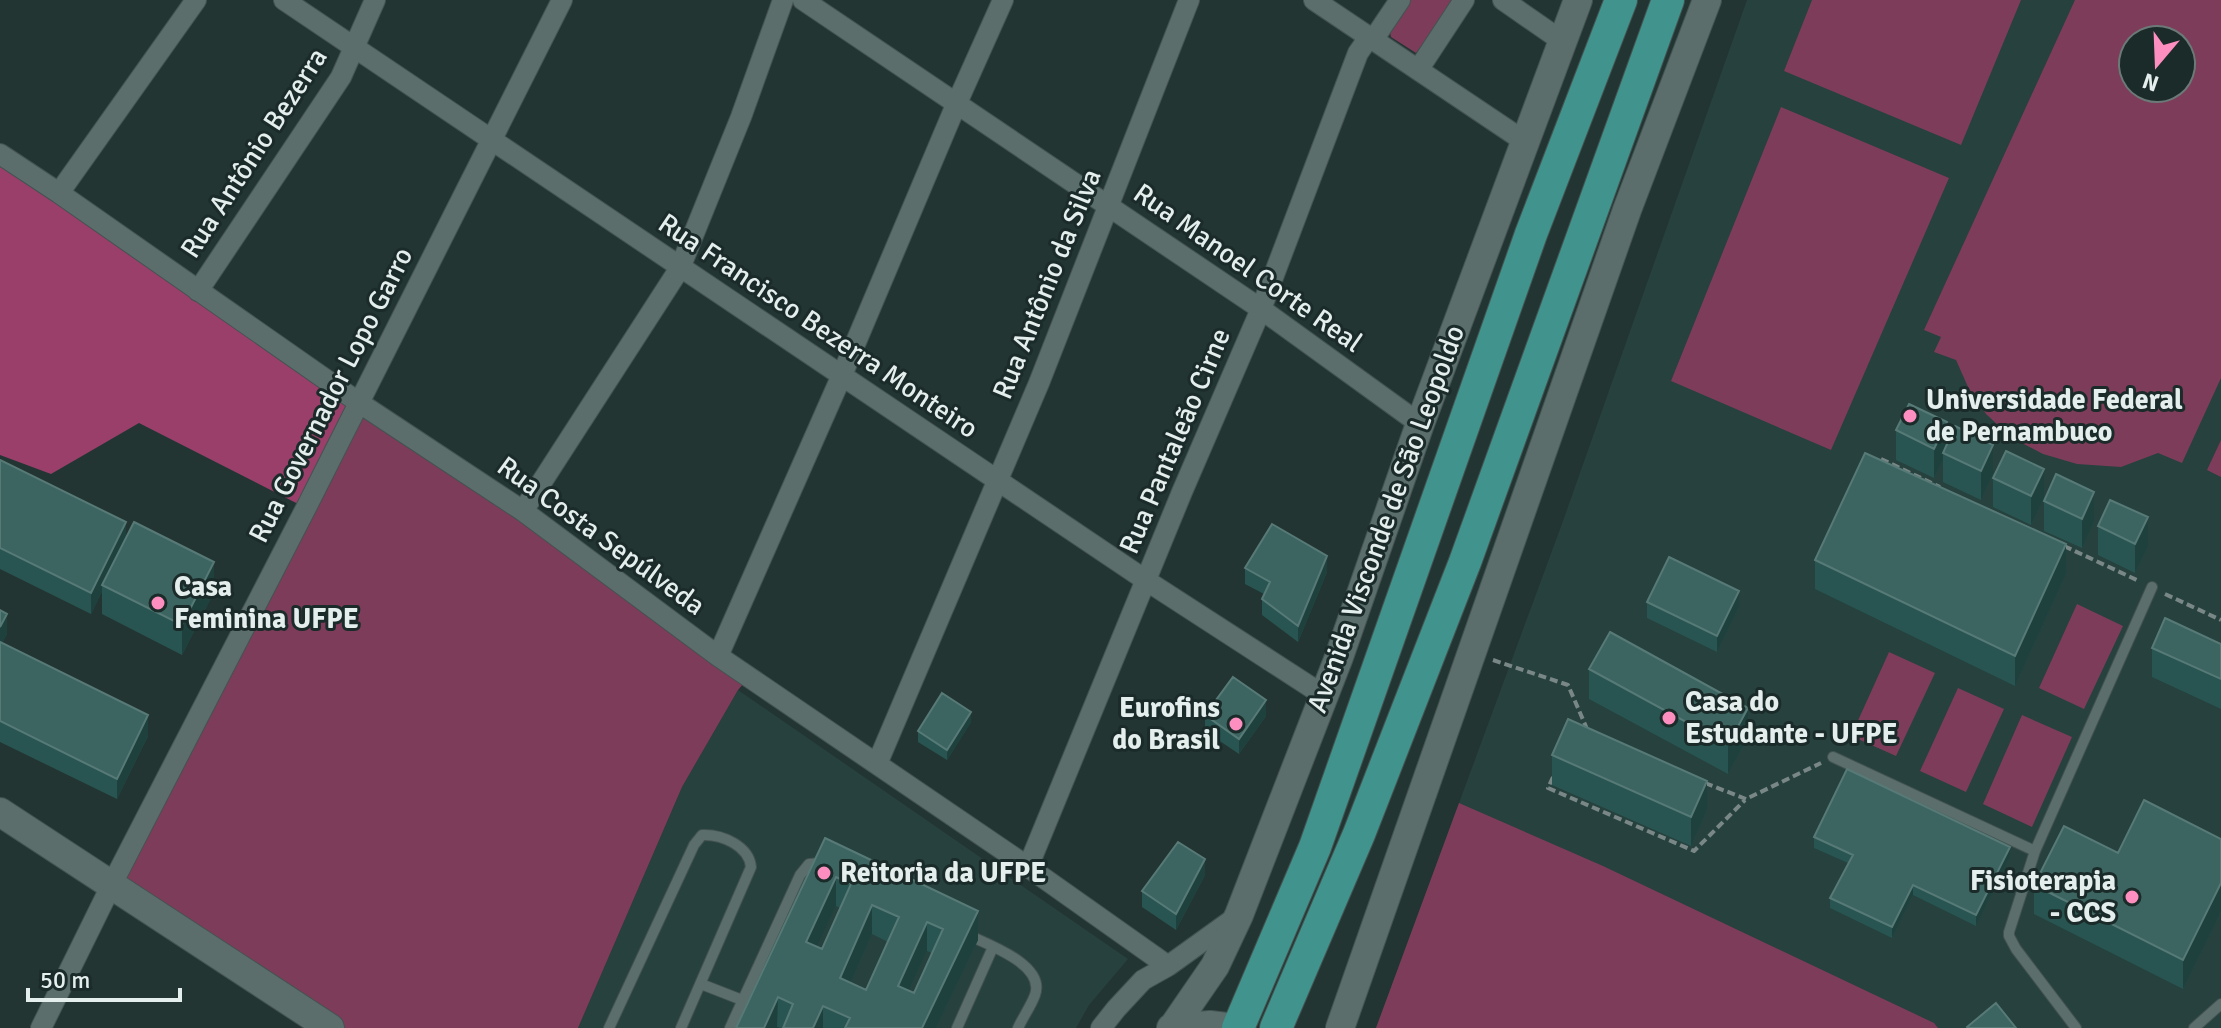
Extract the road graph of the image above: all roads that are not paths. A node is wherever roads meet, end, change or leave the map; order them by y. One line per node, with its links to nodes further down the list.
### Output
1 (196, 0): 25 (street)
2 (284, 0): 19 (street, Rua Francisco Bezerra Monteiro)
3 (375, 0): 19 (street, Rua Antônio Bezerra)
4 (562, 0): 22 (street, Rua Governador Lopo Garro)
5 (783, 0): 27 (street)
6 (803, 0): 21 (street, Rua Manoel Corte Real)
7 (1003, 0): 21 (street)
8 (1189, 0): 26 (street, Rua Antônio da Silva)
9 (1314, 0): 17 (street)
10 (1400, 0): 17 (street, Rua Pantaleão Cirne)
11 (1464, 0): 20 (street)
12 (1503, 0): 18 (street)
13 (1578, 0): 18 (main road, Avenida Visconde de São Leopoldo)
14 (1621, 0): 62 (highway, Avenida Visconde de São Leopoldo)
15 (1668, 0): 63 (highway)
16 (1707, 0): 64 (main road)
17 (1373, 40): 20 (street); 29 (street, Rua Pantaleão Cirne)
18 (1562, 41): 23 (main road, Avenida Visconde de São Leopoldo)
19 (354, 48): 22 (street, Rua Francisco Bezerra Monteiro); 28 (street, Rua Antônio Bezerra)
20 (1418, 70): 23 (street)
21 (956, 105): 26 (street, Rua Manoel Corte Real); 30 (street)
22 (491, 138): 27 (street, Rua Francisco Bezerra Monteiro); 31 (street, Rua Governador Lopo Garro)
23 (1524, 141): 32 (main road, Avenida Visconde de São Leopoldo)
24 (0, 154): 25 (street, Rua Costa Sepúlveda)
25 (59, 193): 28 (street, Rua Costa Sepúlveda)
26 (1109, 207): 29 (street, Rua Manoel Corte Real); 33 (street, Rua Antônio da Silva)
27 (680, 268): 30 (street, Rua Francisco Bezerra Monteiro); 34 (street)
28 (198, 291): 31 (street, Rua Costa Sepúlveda)
29 (1261, 309): 32 (street, Rua Manoel Corte Real); 35 (street, Rua Pantaleão Cirne)
30 (842, 375): 33 (street, Rua Francisco Bezerra Monteiro); 37 (street)
31 (358, 402): 34 (street, Rua Costa Sepúlveda); 45 (street, Rua Governador Lopo Garro)
32 (1420, 424): 38 (main road, Avenida Visconde de São Leopoldo)
33 (997, 480): 35 (street, Rua Francisco Bezerra Monteiro); 40 (street, Rua Antônio da Silva)
34 (523, 511): 37 (street, Rua Costa Sepúlveda)
35 (1147, 581): 38 (street, Rua Francisco Bezerra Monteiro); 44 (street, Rua Pantaleão Cirne)
36 (2152, 587): 42 (lane)
37 (718, 656): 40 (street, Rua Costa Sepúlveda)
38 (1323, 695): 46 (main road, Avenida Visconde de São Leopoldo)
39 (1833, 757): 42 (lane)
40 (877, 764): 44 (street, Rua Costa Sepúlveda)
41 (0, 812): 45 (main road)
42 (2035, 851): 65 (lane)
43 (835, 867): 51 (lane)
44 (1028, 867): 49 (street, Rua Costa Sepúlveda)
45 (111, 886): 53 (street, Rua Governador Lopo Garro); 54 (main road)
46 (1239, 915): 49 (street); 61 (main road, Avenida Visconde de São Leopoldo)
47 (954, 927): 48 (lane)
48 (993, 947): 58 (lane); 59 (lane)
49 (1168, 966): 60 (street)
50 (701, 984): 51 (lane); 55 (lane); 56 (lane)
51 (742, 1000): 57 (lane)
52 (2221, 1004): 66 (lane)
53 (41, 1028)
54 (330, 1028)
55 (609, 1028)
56 (681, 1028)
57 (730, 1028)
58 (957, 1028)
59 (1018, 1028)
60 (1101, 1028)
61 (1172, 1028): 62 (main road)
62 (1236, 1028)
63 (1276, 1028)
64 (1340, 1028)
65 (2076, 1028)
66 (2194, 1028)

